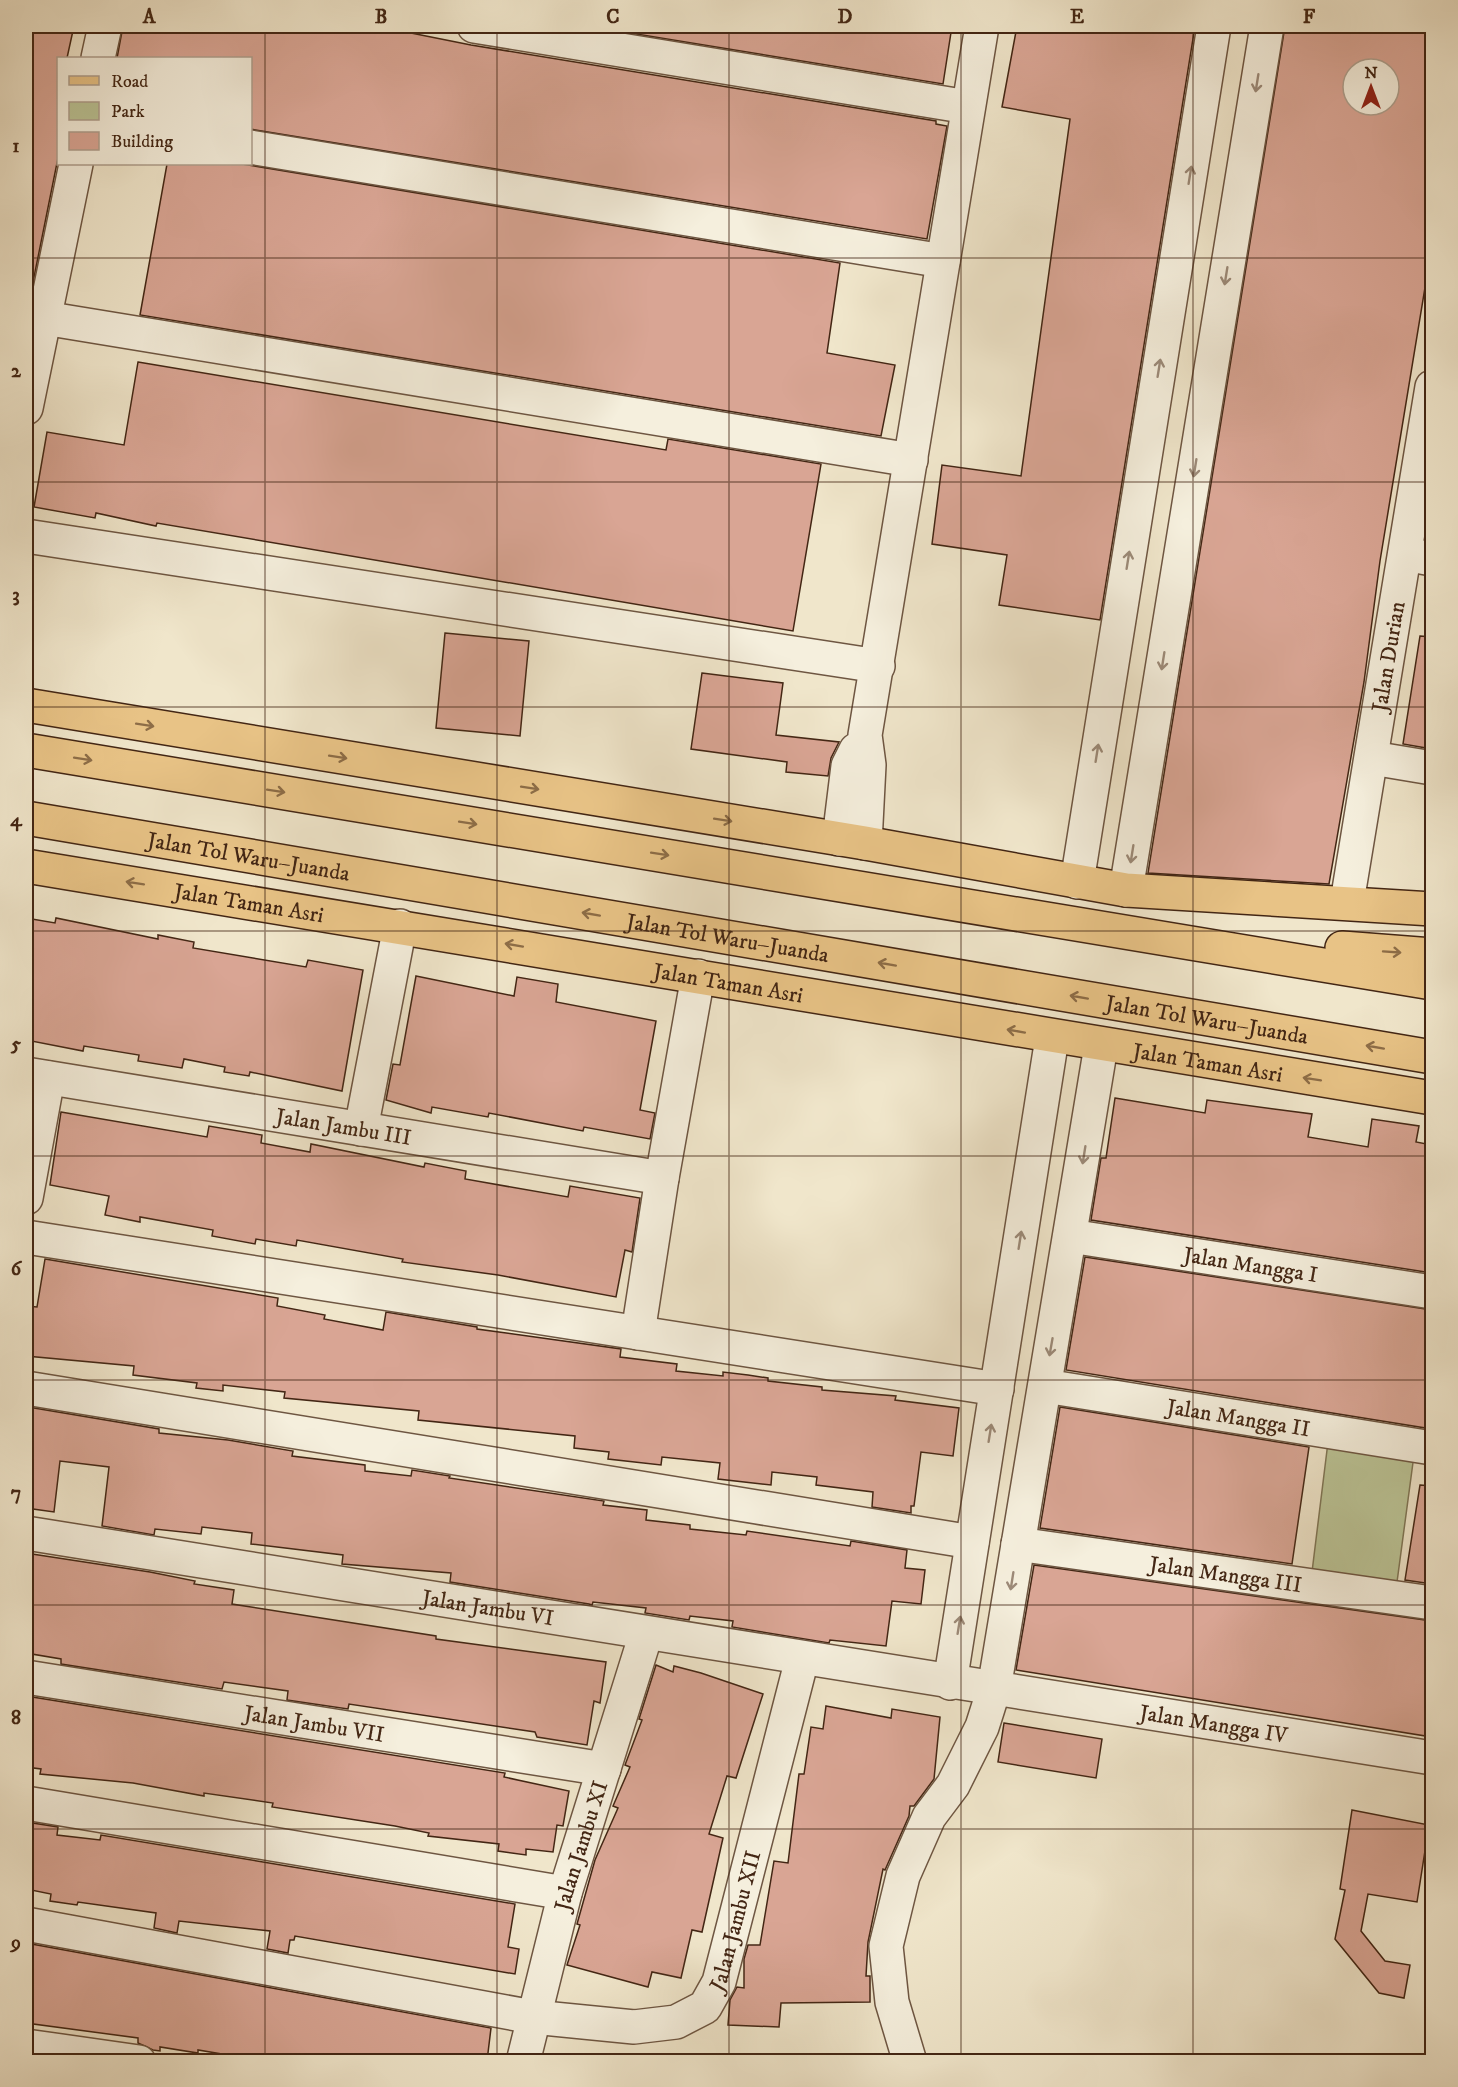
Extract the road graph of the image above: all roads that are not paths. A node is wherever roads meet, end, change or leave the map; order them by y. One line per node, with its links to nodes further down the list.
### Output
1 (105, 26): 6 (street)
2 (474, 26): 7 (street)
3 (982, 26): 7 (street)
4 (1214, 26): 25 (street, one-way to 4)
5 (1267, 26): 26 (street, one-way to 26)
6 (99, 57)
7 (968, 107): 10 (street)
8 (252, 147): 10 (street)
9 (76, 165): 11 (street)
10 (943, 261): 14 (street)
11 (44, 318): 13 (street); 14 (street)
12 (1432, 387): 16 (street, Jalan Durian)
13 (26, 408)
14 (911, 460): 17 (street)
15 (26, 536): 17 (street)
16 (1419, 556): 20 (street, Jalan Durian)
17 (878, 666): 23 (street)
18 (26, 705): 23 (main road, one-way to 23)
19 (26, 750): 30 (main road, one-way to 30)
20 (1372, 758): 21 (street); 27 (street, Jalan Durian)
21 (1432, 768)
22 (26, 818): 36 (main road, Jalan Tol Waru–Juanda, one-way to 22)
23 (852, 841): 25 (main road)
24 (26, 866): 29 (main road, Jalan Taman Asri, one-way to 24)
25 (1077, 882): 26 (main road)
26 (1126, 890): 27 (main road)
27 (1347, 902): 28 (main road)
28 (1432, 909)
29 (400, 926): 32 (main road, Jalan Taman Asri, one-way to 29); 39 (street)
30 (1145, 934): 31 (main road, one-way to 31); 33 (main road)
31 (1432, 955)
32 (698, 976): 34 (main road, Jalan Taman Asri, one-way to 32); 40 (street)
33 (1432, 983)
34 (1052, 1038): 35 (main road, Jalan Taman Asri); 48 (street, one-way to 34)
35 (1101, 1046): 38 (main road, Jalan Taman Asri, one-way to 35); 42 (street, one-way to 42)
36 (1432, 1057)
37 (37, 1076): 39 (street, Jalan Jambu III); 41 (street)
38 (1432, 1098)
39 (361, 1129): 40 (street, Jalan Jambu III)
40 (662, 1179): 45 (street)
41 (26, 1198)
42 (1070, 1236): 44 (street, Jalan Mangga I); 46 (street, one-way to 46)
43 (26, 1237): 45 (street)
44 (1432, 1292)
45 (638, 1333): 48 (street)
46 (1045, 1386): 49 (street, Jalan Mangga II); 52 (street)
47 (26, 1388): 51 (street)
48 (997, 1389): 51 (street, one-way to 48)
49 (1432, 1448)
50 (26, 1533): 54 (street, Jalan Jambu VI)
51 (972, 1542): 57 (street, one-way to 51)
52 (1018, 1544): 53 (street, Jalan Mangga III); 58 (street, one-way to 58)
53 (1432, 1603)
54 (646, 1634): 55 (street, Jalan Jambu VI); 60 (street, Jalan Jambu XI)
55 (802, 1659): 57 (street, Jalan Jambu VI); 64 (street, Jalan Jambu XII)
56 (26, 1677): 60 (street, Jalan Jambu VII)
57 (951, 1683): 58 (street, Jalan Mangga IV)
58 (994, 1689): 59 (street, Jalan Mangga IV); 68 (street)
59 (1432, 1758)
60 (604, 1769): 62 (street, Jalan Jambu XI)
61 (26, 1803): 62 (street)
62 (566, 1893): 64 (street, Jalan Jambu XI)
63 (26, 1924): 64 (street, Jalan Jambu XII)
64 (533, 2017): 67 (street, Jalan Jambu XI)
65 (26, 2046): 66 (street)
66 (139, 2061)
67 (523, 2061)
68 (910, 2061)

